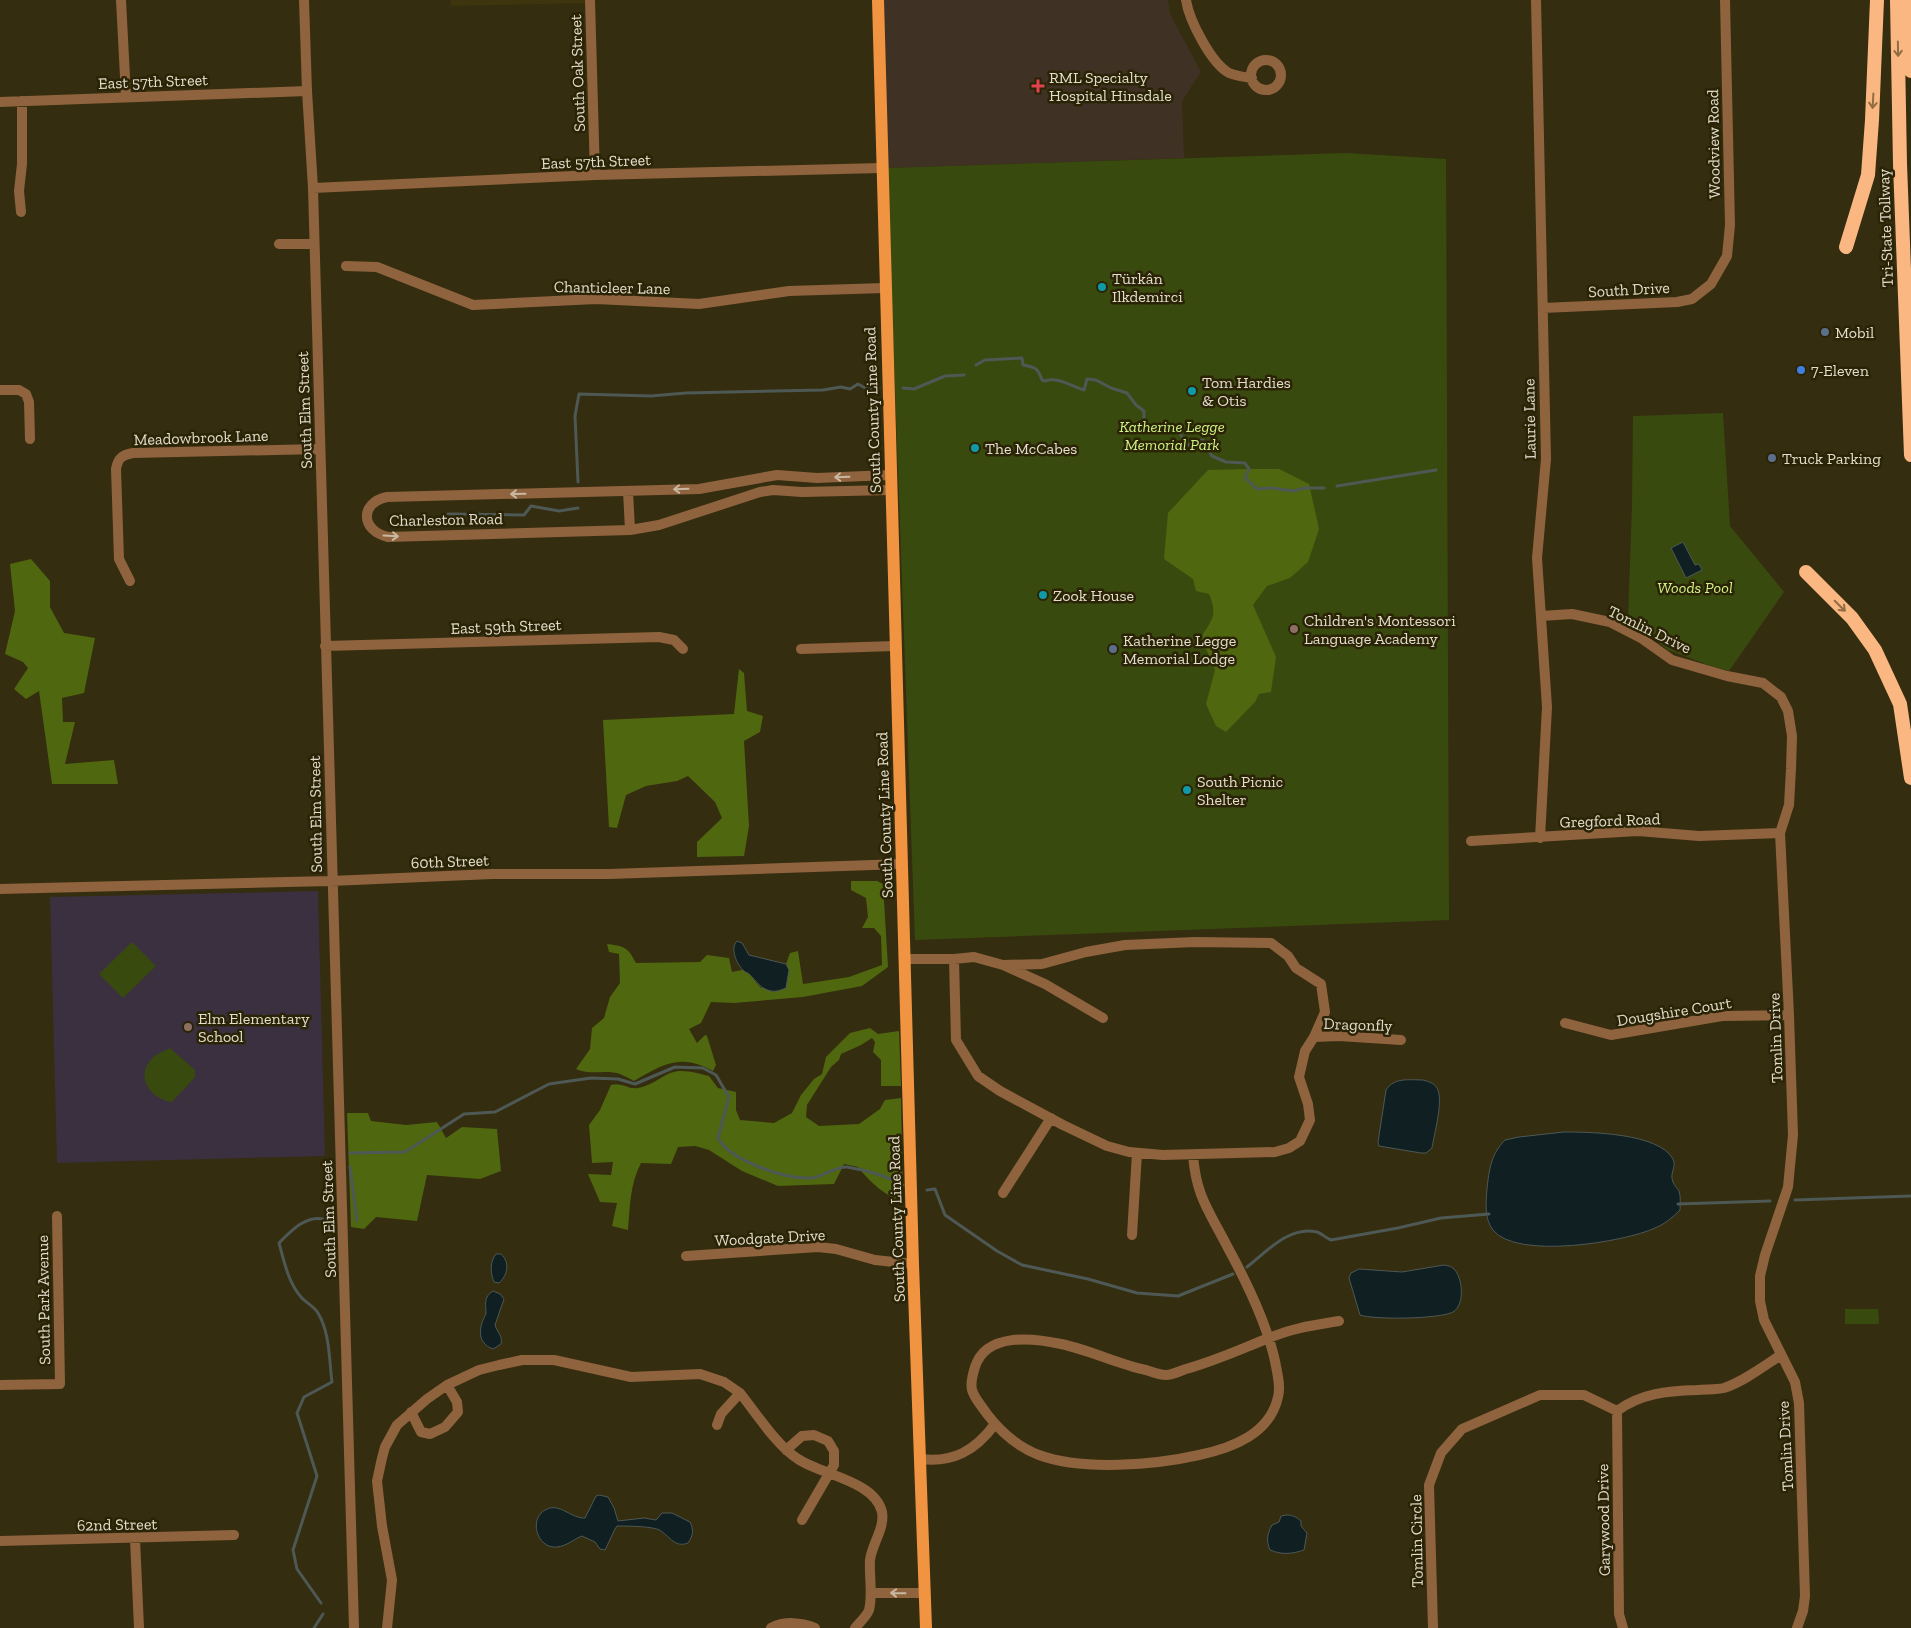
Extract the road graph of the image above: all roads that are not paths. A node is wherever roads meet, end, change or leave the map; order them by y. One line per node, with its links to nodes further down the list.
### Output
1 (121, 0): 14 (street)
2 (304, 0): 13 (street, South Elm Street)
3 (590, 0): 18 (street, South Oak Street)
4 (878, 0): 17 (main road, South County Line Road)
5 (1186, 0): 12 (street)
6 (1536, 0): 27 (street, Laurie Lane)
7 (1725, 0): 25 (street, Woodview Road)
8 (1877, 0): 23 (highway, one-way to 23)
9 (1896, 0): 31 (highway, Tri-State Tollway, one-way to 31)
10 (1910, 0): 11 (highway)
11 (1911, 71)
12 (1252, 78)
13 (307, 91): 14 (street, East 57th Street); 19 (street, South Elm Street)
14 (126, 96): 15 (street, East 57th Street)
15 (22, 101): 16 (street, East 57th Street); 20 (street)
16 (0, 102)
17 (881, 168): 18 (street, East 57th Street); 26 (main road, South County Line Road)
18 (595, 175): 19 (street, East 57th Street)
19 (313, 188): 22 (street, South Elm Street)
20 (21, 212)
21 (279, 244): 22 (street)
22 (314, 244): 30 (street, South Elm Street)
23 (1846, 247)
24 (346, 266): 26 (street, Chanticleer Lane)
25 (1711, 284): 27 (street, South Drive)
26 (885, 288): 32 (main road, South County Line Road)
27 (1543, 308): 38 (street, Laurie Lane)
28 (0, 390): 29 (street)
29 (30, 439)
30 (320, 449): 37 (street, Meadowbrook Lane); 39 (street, South Elm Street)
31 (1911, 455)
32 (890, 475): 33 (main road, South County Line Road); 34 (street, Charleston Road, one-way to 34)
33 (891, 490): 35 (street, Charleston Road); 40 (main road, South County Line Road)
34 (628, 491): 35 (street); 35 (street, Charleston Road, one-way to 35)
35 (630, 530)
36 (1806, 572): 43 (highway, one-way to 43)
37 (130, 581)
38 (1541, 616): 44 (street, Tomlin Drive); 45 (street, Laurie Lane)
39 (325, 646): 41 (street, East 59th Street); 48 (street, South Elm Street)
40 (895, 646): 42 (street); 47 (main road, South County Line Road)
41 (683, 649)
42 (801, 649)
43 (1911, 778)
44 (1780, 834): 45 (street, Gregford Road); 55 (street, Tomlin Drive)
45 (1540, 838): 46 (street, Gregford Road)
46 (1470, 841)
47 (902, 864): 48 (street, 60th Street); 50 (main road, South County Line Road)
48 (331, 881): 49 (street, 60th Street); 88 (street, South Elm Street)
49 (0, 889)
50 (904, 959): 51 (street); 67 (main road, South County Line Road)
51 (954, 959): 53 (street); 60 (street)
52 (1042, 964): 53 (street); 54 (street); 58 (street)
53 (1003, 965): 54 (street)
54 (1045, 984): 56 (street)
55 (1789, 1015): 57 (street, Dougshire Court); 70 (street, Tomlin Drive)
56 (1103, 1018)
57 (1565, 1023)
58 (1314, 1037): 59 (street, Dragonfly); 62 (street)
59 (1401, 1040)
60 (1051, 1118): 61 (street); 63 (street)
61 (1137, 1153): 62 (street); 65 (street)
62 (1193, 1154): 69 (street)
63 (1003, 1193)
64 (57, 1216): 71 (street, South Park Avenue)
65 (1132, 1235)
66 (686, 1256): 67 (street, Woodgate Drive)
67 (913, 1264): 79 (main road, South County Line Road)
68 (1340, 1321): 69 (street)
69 (1268, 1338): 77 (street); 77 (street)
70 (1781, 1356): 74 (street); 96 (street, Tomlin Drive)
71 (0, 1385)
72 (447, 1385): 73 (street); 75 (street); 75 (street)
73 (740, 1393): 76 (street); 78 (street)
74 (1621, 1408): 94 (street, Tomlin Circle); 95 (street, Garywood Drive)
75 (411, 1412): 89 (street)
76 (717, 1424)
77 (995, 1424): 79 (street)
78 (786, 1450): 80 (street); 80 (street)
79 (920, 1459): 86 (main road, South County Line Road)
80 (828, 1474): 81 (street); 85 (street)
81 (802, 1520)
82 (234, 1535): 83 (street, 62nd Street)
83 (134, 1539): 84 (street, 62nd Street); 87 (street)
84 (0, 1541)
85 (871, 1593): 86 (street, one-way to 85); 92 (street)
86 (925, 1594): 93 (main road, South County Line Road)
87 (139, 1628)
88 (354, 1628)
89 (387, 1628)
90 (771, 1628): 91 (street)
91 (815, 1628)
92 (855, 1628)
93 (926, 1628)
94 (1433, 1628)
95 (1623, 1628)
96 (1797, 1628)

